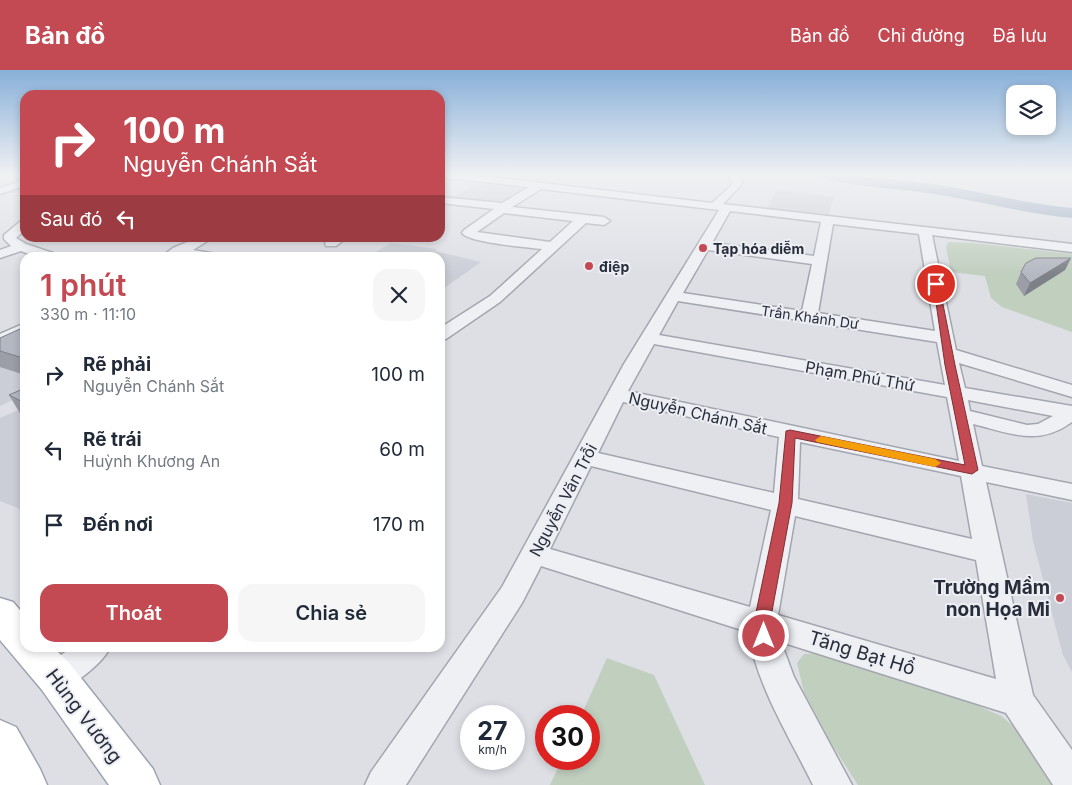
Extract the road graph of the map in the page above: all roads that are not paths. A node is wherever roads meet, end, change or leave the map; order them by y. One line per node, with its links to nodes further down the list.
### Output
1 (503, 208): 11 (street)
2 (506, 208): 5 (street)
3 (720, 208): 12 (street, Nguyễn Văn Trỗi)
4 (739, 208): 6 (street)
5 (583, 219): 7 (street); 11 (street)
6 (828, 220): 9 (street); 19 (street)
7 (604, 221)
8 (20, 228): 13 (street)
9 (925, 230): 14 (street); 26 (street)
10 (197, 242): 15 (street)
11 (554, 246): 23 (street)
12 (704, 246): 19 (street); 20 (street, Nguyễn Văn Trỗi)
13 (21, 247): 16 (street); 18 (street)
14 (1072, 248)
15 (178, 251): 17 (street)
16 (36, 252)
17 (183, 252)
18 (0, 254)
19 (819, 261): 21 (street)
20 (674, 296): 21 (street, Trần Khánh Dư); 24 (street, Nguyễn Văn Trỗi)
21 (809, 317): 26 (street, Trần Khánh Dư)
22 (20, 331): 25 (street)
23 (445, 332)
24 (648, 338): 28 (street, Nguyễn Văn Trỗi); 29 (street, Phạm Phú Thứ)
25 (0, 341)
26 (947, 346): 27 (street, Trần Khánh Dư); 29 (street)
27 (1072, 391)
28 (618, 395): 31 (street, Nguyễn Chánh Sắt); 32 (street, Nguyễn Văn Trỗi)
29 (959, 404): 30 (street, Phạm Phú Thứ); 33 (street)
30 (1072, 413)
31 (790, 433): 33 (street, Nguyễn Chánh Sắt); 35 (street)
32 (585, 457): 35 (street); 37 (street, Nguyễn Văn Trỗi)
33 (972, 470): 34 (street, Nguyễn Chánh Sắt); 36 (street)
34 (1072, 492)
35 (785, 503): 36 (street); 39 (street)
36 (988, 553): 43 (street)
37 (534, 554): 39 (street, Tăng Bạt Hổ); 48 (street, Nguyễn Văn Trỗi)
38 (0, 613): 40 (main road)
39 (762, 622): 43 (street, Tăng Bạt Hổ); 49 (street)
40 (20, 636)
41 (79, 652): 42 (street)
42 (43, 662): 47 (main road, Hùng Vương)
43 (1017, 701): 45 (street)
44 (0, 742): 46 (main road)
45 (1072, 780)
46 (24, 785)
47 (137, 785)
48 (384, 785)
49 (833, 785)

